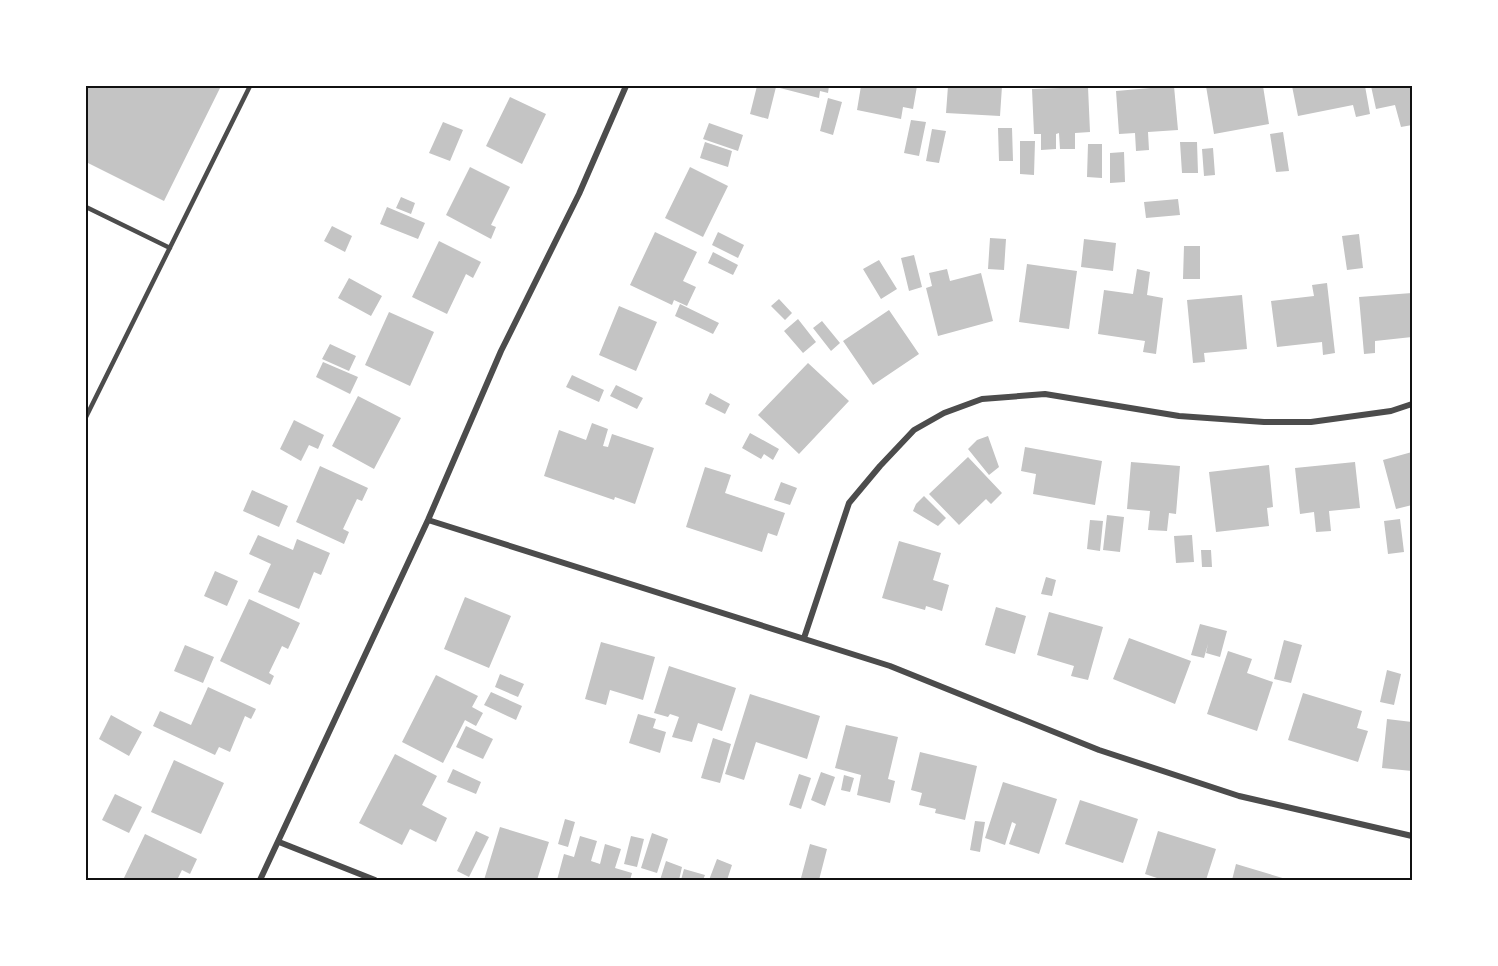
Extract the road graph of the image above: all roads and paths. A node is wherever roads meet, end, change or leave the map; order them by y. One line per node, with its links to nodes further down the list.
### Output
1 (250, 86): 4 (lane)
2 (626, 86): 7 (street)
3 (86, 207): 4 (lane)
4 (170, 248): 6 (lane)
5 (1413, 404): 8 (street)
6 (86, 417)
7 (428, 520): 8 (street); 10 (street)
8 (804, 638): 9 (street)
9 (1413, 836)
10 (279, 842): 11 (street); 12 (street)
11 (260, 880)
12 (375, 880)

